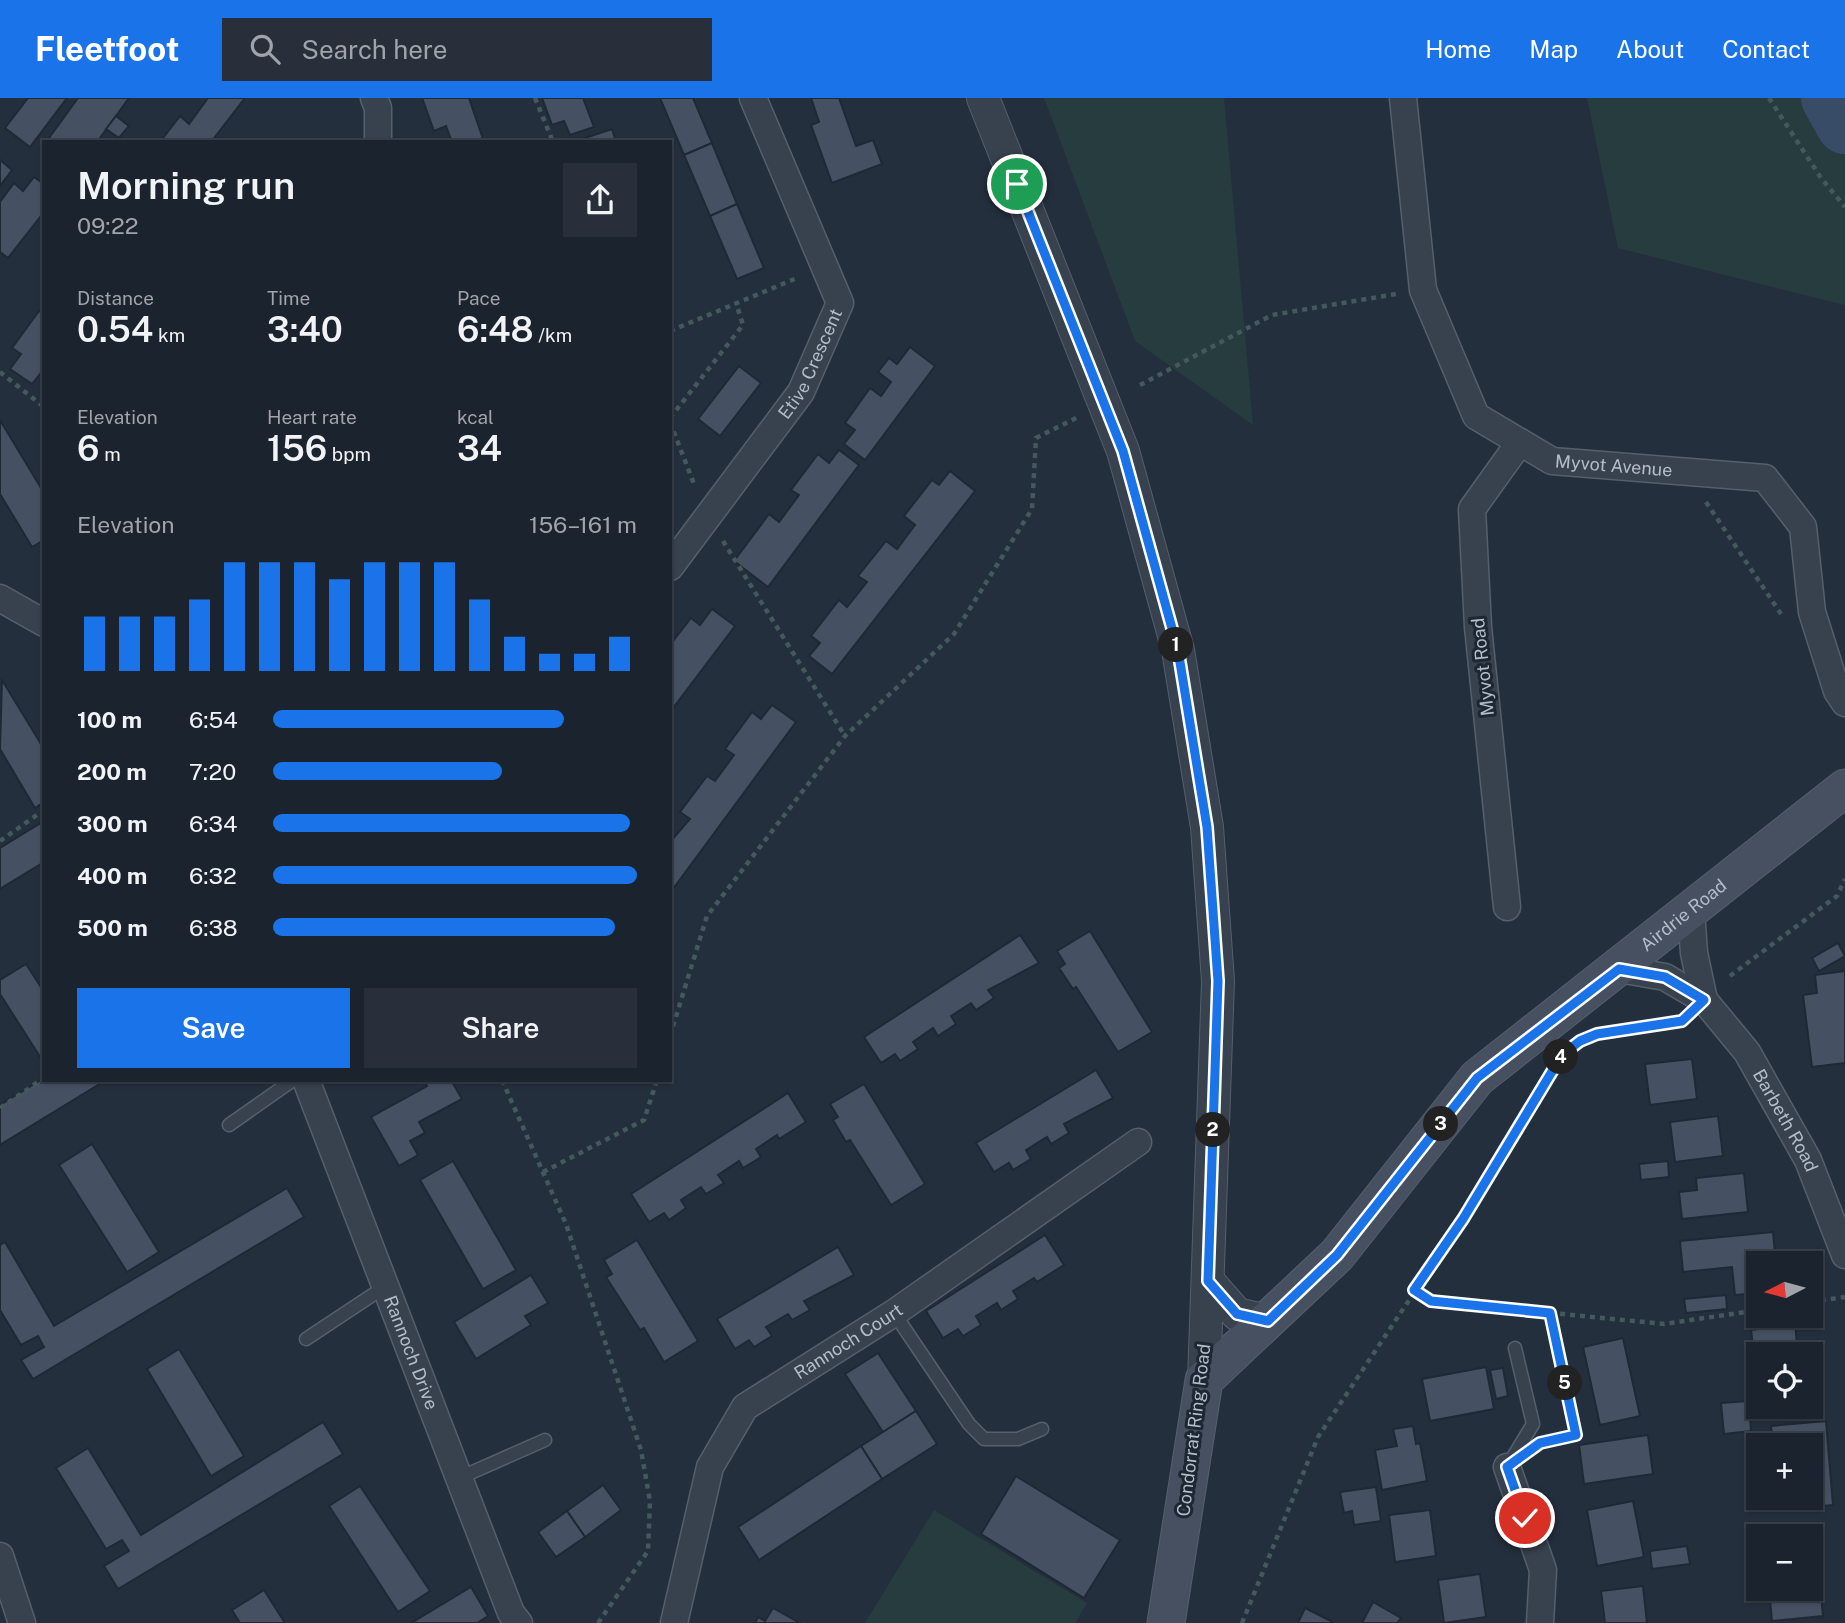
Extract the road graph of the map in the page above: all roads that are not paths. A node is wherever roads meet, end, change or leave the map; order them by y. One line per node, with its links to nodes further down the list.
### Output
1 (374, 98): 5 (street)
2 (753, 98): 7 (street, Etive Crescent)
3 (983, 98): 21 (street, Condorrat Ring Road)
4 (1403, 98): 6 (street, Myvot Avenue)
5 (378, 140)
6 (1520, 442): 10 (street, Myvot Avenue); 12 (street, Myvot Road)
7 (672, 564)
8 (0, 598): 9 (street)
9 (42, 622)
10 (1845, 703)
11 (1845, 788): 13 (main road, Airdrie Road)
12 (1507, 907)
13 (1691, 911): 14 (main road, Airdrie Road); 15 (street, Barbeth Road)
14 (1619, 969): 15 (street, Barbeth Road); 24 (main road, Airdrie Road)
15 (1704, 1000): 20 (street, Barbeth Road)
16 (290, 1082): 18 (lane)
17 (307, 1082): 22 (street, Rannoch Drive)
18 (229, 1125)
19 (1138, 1142): 23 (street, Rannoch Court)
20 (1845, 1255)
21 (1208, 1281): 24 (street); 27 (street, Condorrat Ring Road)
22 (386, 1286): 25 (lane); 31 (street, Rannoch Drive)
23 (894, 1313): 28 (lane); 35 (street, Rannoch Court)
24 (1268, 1321): 27 (main road, Airdrie Road)
25 (306, 1339)
26 (1515, 1348): 30 (lane)
27 (1204, 1380): 36 (main road, Condorrat Ring Road)
28 (1042, 1429)
29 (545, 1440): 31 (lane)
30 (1507, 1467): 37 (street)
31 (459, 1478): 34 (street, Rannoch Drive)
32 (0, 1556): 33 (street)
33 (22, 1623)
34 (519, 1623)
35 (674, 1623)
36 (1166, 1623)
37 (1540, 1623)

